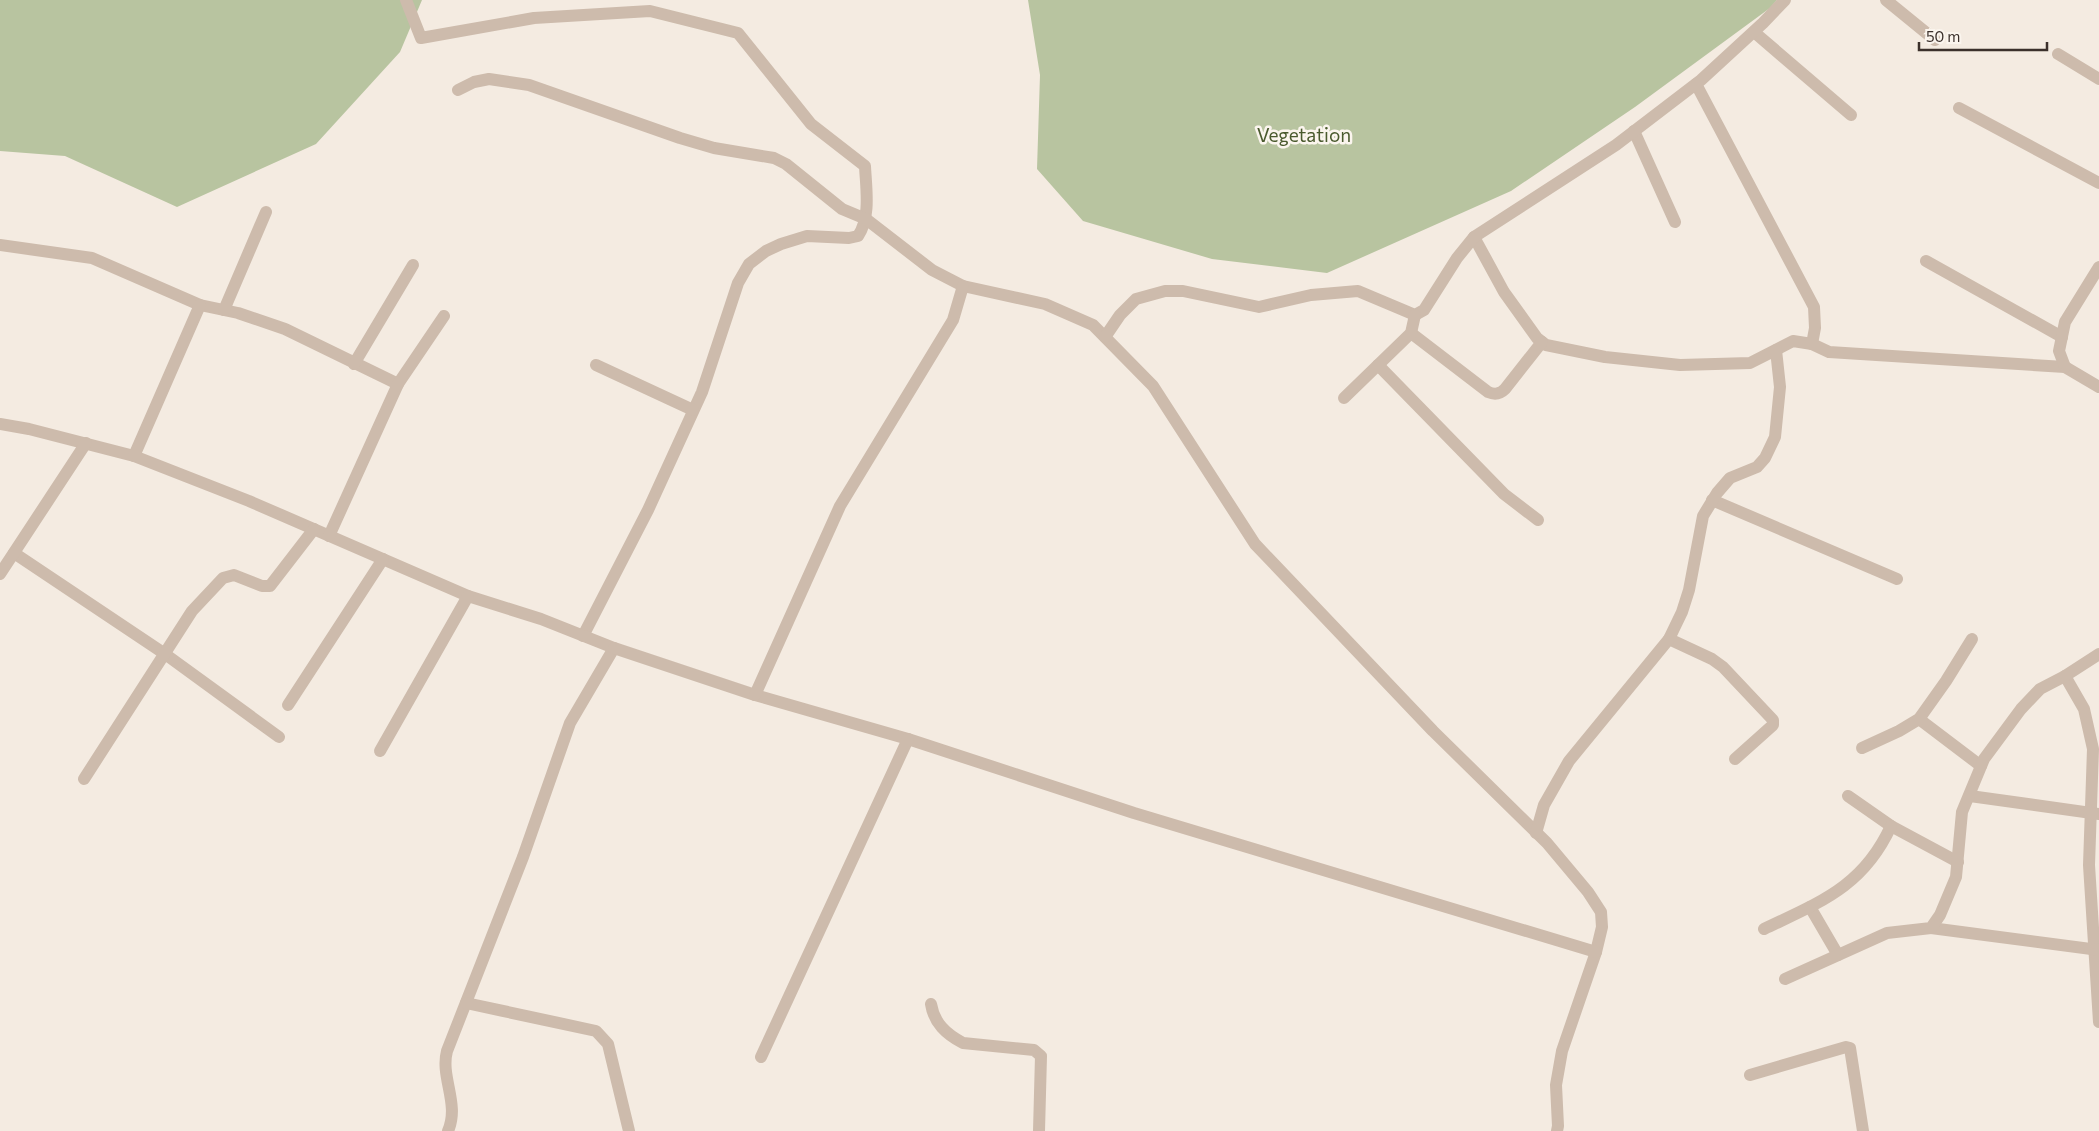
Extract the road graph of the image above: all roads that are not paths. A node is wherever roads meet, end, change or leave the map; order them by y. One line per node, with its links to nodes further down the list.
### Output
1 (406, 0): 15 (street)
2 (1785, 0): 4 (street)
3 (1886, 0): 5 (street)
4 (1754, 32): 8 (street); 11 (street)
5 (1934, 40)
6 (2058, 54): 7 (street)
7 (2099, 79)
8 (1696, 84): 12 (street); 32 (street)
9 (458, 90): 15 (street)
10 (1959, 108): 13 (street)
11 (1851, 115)
12 (1634, 131): 16 (street); 17 (street)
13 (2099, 183)
14 (266, 212): 25 (street)
15 (866, 219): 23 (street); 41 (street)
16 (1674, 222)
17 (1474, 236): 26 (street); 31 (street)
18 (0, 245): 24 (street)
19 (1926, 260): 30 (street)
20 (412, 265): 34 (street)
21 (2099, 267): 22 (street)
22 (2095, 280): 30 (street)
23 (963, 286): 29 (street); 61 (street)
24 (200, 305): 25 (street); 44 (street)
25 (224, 310): 34 (street)
26 (1415, 315): 28 (street); 29 (street)
27 (444, 316): 38 (street)
28 (1411, 333): 31 (street); 35 (street)
29 (1105, 337): 75 (street)
30 (2062, 337): 37 (street)
31 (1542, 342): 33 (street)
32 (1812, 344): 33 (street); 37 (street)
33 (1776, 350): 45 (street)
34 (354, 364): 38 (street)
35 (1378, 365): 40 (street); 46 (street)
36 (596, 366): 41 (street)
37 (2065, 367): 39 (street)
38 (398, 384): 48 (street)
39 (2099, 387)
40 (1344, 398)
41 (694, 410): 54 (street)
42 (0, 424): 43 (street)
43 (86, 443): 44 (street); 49 (street)
44 (134, 456): 47 (street)
45 (1712, 500): 52 (street); 55 (street)
46 (1538, 520)
47 (314, 529): 48 (street); 58 (street)
48 (329, 536): 50 (street)
49 (14, 553): 51 (street); 58 (street)
50 (383, 559): 53 (street); 62 (street)
51 (0, 574)
52 (1897, 579)
53 (468, 596): 54 (street); 67 (street)
54 (583, 636): 57 (street)
55 (1668, 639): 68 (street); 75 (street)
56 (1972, 639): 63 (street)
57 (614, 648): 61 (street); 84 (street)
58 (165, 654): 64 (street); 70 (street)
59 (2099, 654): 60 (street)
60 (2065, 676): 69 (street); 73 (street)
61 (755, 695): 65 (street)
62 (288, 704)
63 (1919, 719): 66 (street); 69 (street)
64 (279, 737)
65 (908, 739): 81 (street); 87 (street)
66 (1862, 748)
67 (380, 751)
68 (1735, 759)
69 (1981, 766): 72 (street)
70 (84, 780)
71 (1848, 796): 74 (street)
72 (1970, 796): 73 (street); 76 (street)
73 (2095, 813): 80 (street)
74 (1891, 826): 76 (street); 77 (street)
75 (1536, 833): 81 (street)
76 (1958, 862): 78 (street)
77 (1810, 907): 79 (street); 82 (street)
78 (1931, 928): 80 (street); 82 (street)
79 (1764, 930)
80 (2096, 950): 86 (street)
81 (1596, 952): 92 (street)
82 (1838, 955): 83 (street)
83 (1785, 979)
84 (466, 1003): 89 (street); 90 (street)
85 (931, 1004): 91 (street)
86 (2099, 1022)
87 (761, 1057)
88 (1750, 1075): 93 (street)
89 (448, 1131)
90 (629, 1131)
91 (1039, 1131)
92 (1557, 1131)
93 (1863, 1131)

